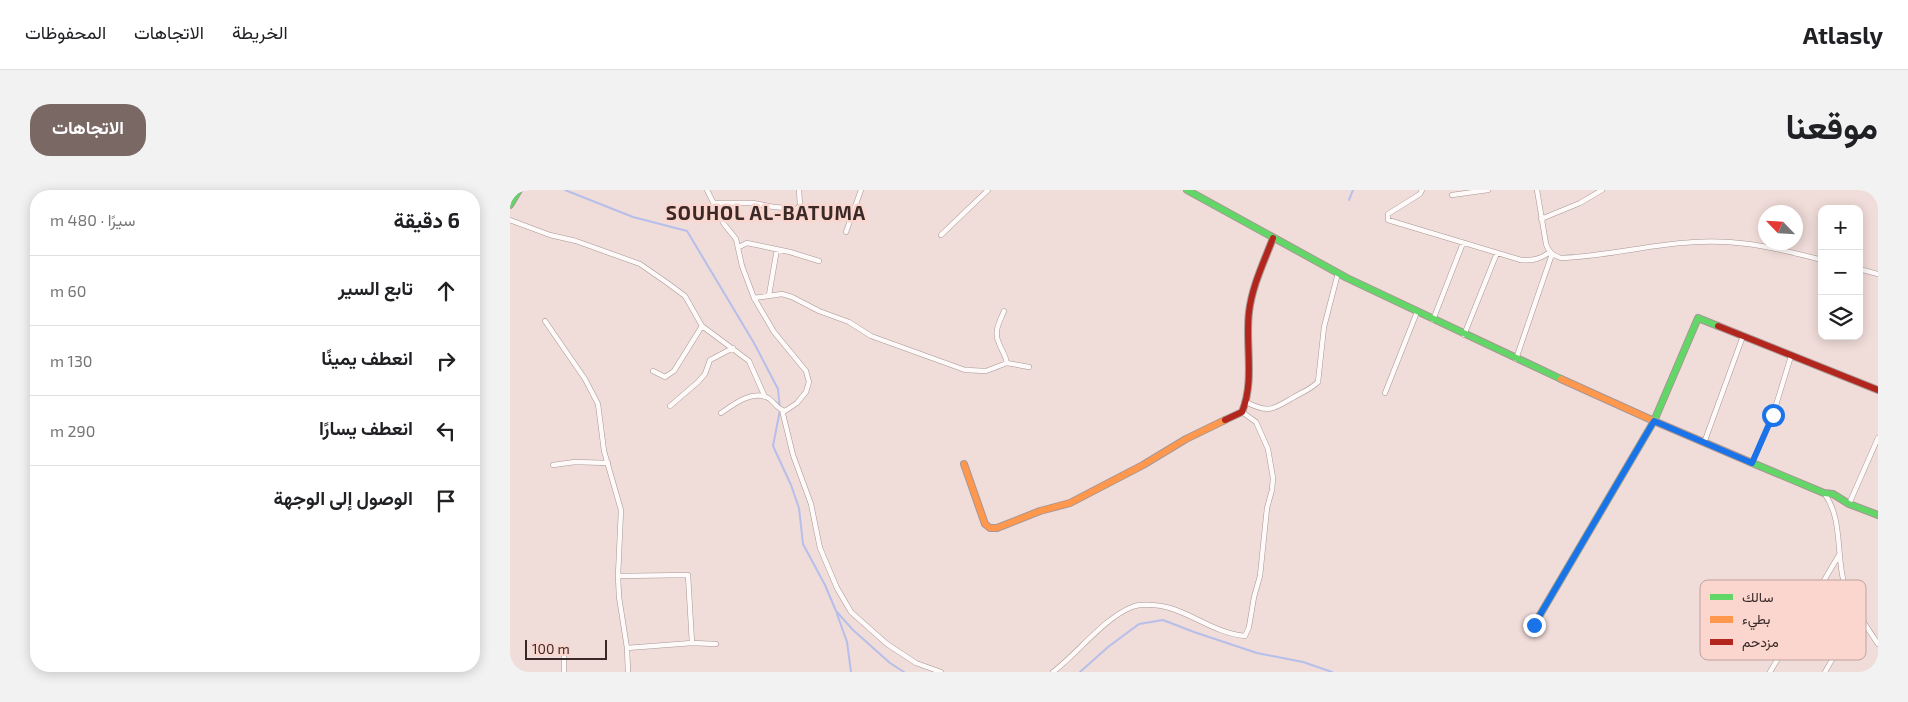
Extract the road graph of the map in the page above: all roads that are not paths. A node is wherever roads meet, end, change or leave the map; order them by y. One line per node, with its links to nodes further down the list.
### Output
1 (519, 190): 13 (main road)
2 (707, 190): 12 (street)
3 (799, 190): 12 (street)
4 (861, 190): 16 (street)
5 (988, 190): 17 (street)
6 (1186, 190): 18 (main road)
7 (1422, 190): 19 (street)
8 (1488, 190): 11 (street)
9 (1537, 190): 14 (street)
10 (1602, 190): 14 (street)
11 (1452, 195)
12 (715, 203): 20 (street)
13 (510, 205)
14 (1540, 219): 23 (street)
15 (510, 220): 35 (street)
16 (846, 232)
17 (940, 235)
18 (1273, 238): 27 (main road); 47 (main road)
19 (1464, 244): 22 (street); 33 (street)
20 (739, 248): 21 (street); 30 (street)
21 (778, 249): 25 (street); 29 (street)
22 (1497, 253): 23 (street); 36 (street)
23 (1551, 253): 24 (street); 40 (street)
24 (1818, 259)
25 (819, 261)
26 (1863, 270): 28 (street)
27 (1338, 273): 32 (main road); 47 (street)
28 (1878, 274)
29 (769, 295): 30 (street); 41 (street)
30 (754, 298): 49 (street)
31 (1004, 311): 41 (street)
32 (1417, 312): 33 (main road); 45 (street)
33 (1433, 320): 36 (main road)
34 (545, 321): 55 (street)
35 (702, 326): 38 (street); 43 (street)
36 (1464, 334): 40 (main road)
37 (1743, 336): 39 (main road); 52 (main road); 54 (street)
38 (733, 348): 46 (street); 48 (street)
39 (1792, 356): 44 (main road); 56 (street)
40 (1516, 359): 52 (main road)
41 (1007, 362): 42 (street)
42 (1029, 367)
43 (653, 371)
44 (1878, 390)
45 (1385, 393)
46 (765, 397): 49 (street); 51 (street)
47 (1246, 402): 50 (main road)
48 (670, 406)
49 (784, 411): 77 (street)
50 (1242, 412): 57 (main road); 78 (street)
51 (721, 413)
52 (1654, 421): 54 (main road); 66 (main road)
53 (1878, 438): 60 (street)
54 (1704, 443): 56 (main road)
55 (608, 463): 58 (street); 63 (street)
56 (1752, 463): 59 (main road)
57 (964, 464)
58 (553, 465)
59 (1824, 493): 60 (main road); 62 (street)
60 (1849, 504): 61 (main road)
61 (1878, 515)
62 (1840, 554): 64 (street); 65 (street)
63 (618, 576): 68 (street); 71 (street)
64 (1825, 580)
65 (1843, 580)
66 (1534, 625)
67 (1866, 626): 70 (street)
68 (692, 643): 69 (street); 71 (street)
69 (716, 644)
70 (1878, 644)
71 (627, 648): 76 (street)
72 (564, 657): 75 (street)
73 (1777, 660): 79 (street)
74 (1832, 660): 80 (street)
75 (564, 672)
76 (628, 672)
77 (941, 672)
78 (1053, 672)
79 (1770, 672)
80 (1825, 672)

